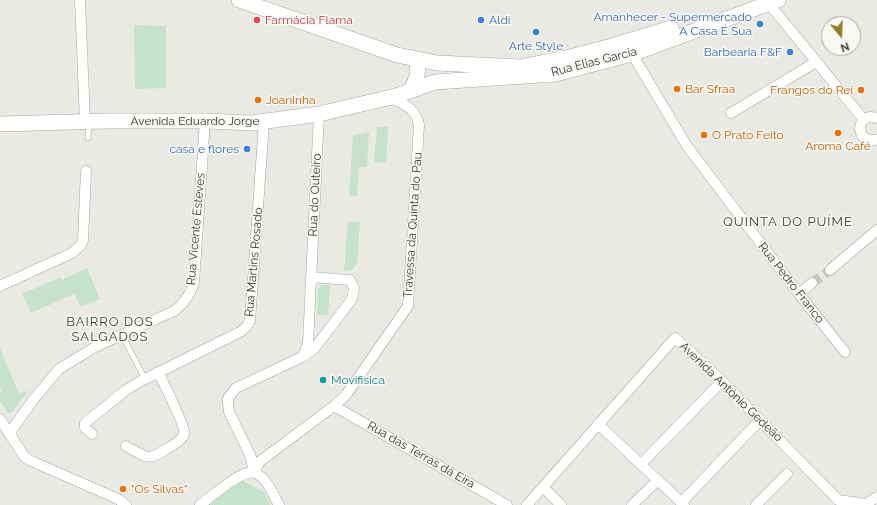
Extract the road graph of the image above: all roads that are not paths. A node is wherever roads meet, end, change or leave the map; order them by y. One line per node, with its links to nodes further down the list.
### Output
1 (80, 0): 14 (street)
2 (239, 0): 6 (main road, Rua Elias Garcia)
3 (747, 0): 6 (main road, Rua Elias Garcia)
4 (771, 1): 5 (main road, Rua Elias Garcia); 7 (street)
5 (632, 54): 8 (main road, Rua Elias Garcia); 26 (street, Rua Pedro Franco)
6 (417, 59): 8 (main road)
7 (816, 62): 10 (street); 13 (street)
8 (411, 90): 9 (main road, Avenida Eduardo Jorge)
9 (389, 98): 11 (main road, Avenida Eduardo Jorge); 33 (street, Travessa da Quinta do Pau)
10 (731, 113)
11 (319, 114): 16 (main road, Avenida Eduardo Jorge); 23 (street, Rua do Outeiro)
12 (877, 118): 13 (street)
13 (864, 120): 19 (street)
14 (87, 121): 15 (main road, Avenida Eduardo Jorge); 17 (main road, Avenida Eduardo Jorge); 18 (lane)
15 (205, 121): 16 (main road, Avenida Eduardo Jorge); 27 (street, Rua Vicente Esteves)
16 (264, 122): 30 (street, Rua Martins Rosado)
17 (0, 124)
18 (88, 138)
19 (877, 139)
20 (86, 171): 25 (street)
21 (875, 236): 22 (street)
22 (830, 270)
23 (311, 277): 29 (street, Rua do Outeiro); 29 (street)
24 (812, 283): 26 (street)
25 (0, 286)
26 (799, 294): 28 (street, Rua Pedro Franco)
27 (122, 335): 31 (lane); 36 (street, Rua Vicente Esteves)
28 (845, 352)
29 (302, 357): 40 (street)
30 (158, 372): 31 (street, Rua Martins Rosado); 38 (street)
31 (145, 379): 37 (street, Rua Martins Rosado)
32 (722, 381): 34 (street, Avenida António Gedeão); 35 (street, Avenida António Gedeão); 39 (street)
33 (334, 406): 40 (street, Travessa da Quinta do Pau); 49 (street, Rua das Terras da Eira)
34 (760, 420): 44 (street, Avenida António Gedeão); 45 (street)
35 (598, 424): 39 (street); 43 (street)
36 (4, 426): 46 (street)
37 (92, 434)
38 (126, 446)
39 (641, 464): 42 (street)
40 (256, 474): 47 (street); 48 (street)
41 (787, 474): 53 (street)
42 (658, 480): 45 (street); 52 (street)
43 (543, 487): 50 (street); 51 (street)
44 (877, 497)
45 (683, 504)
46 (126, 505)
47 (200, 505)
48 (279, 505)
49 (507, 505)
50 (528, 505)
51 (561, 505)
52 (632, 505)
53 (756, 505)

